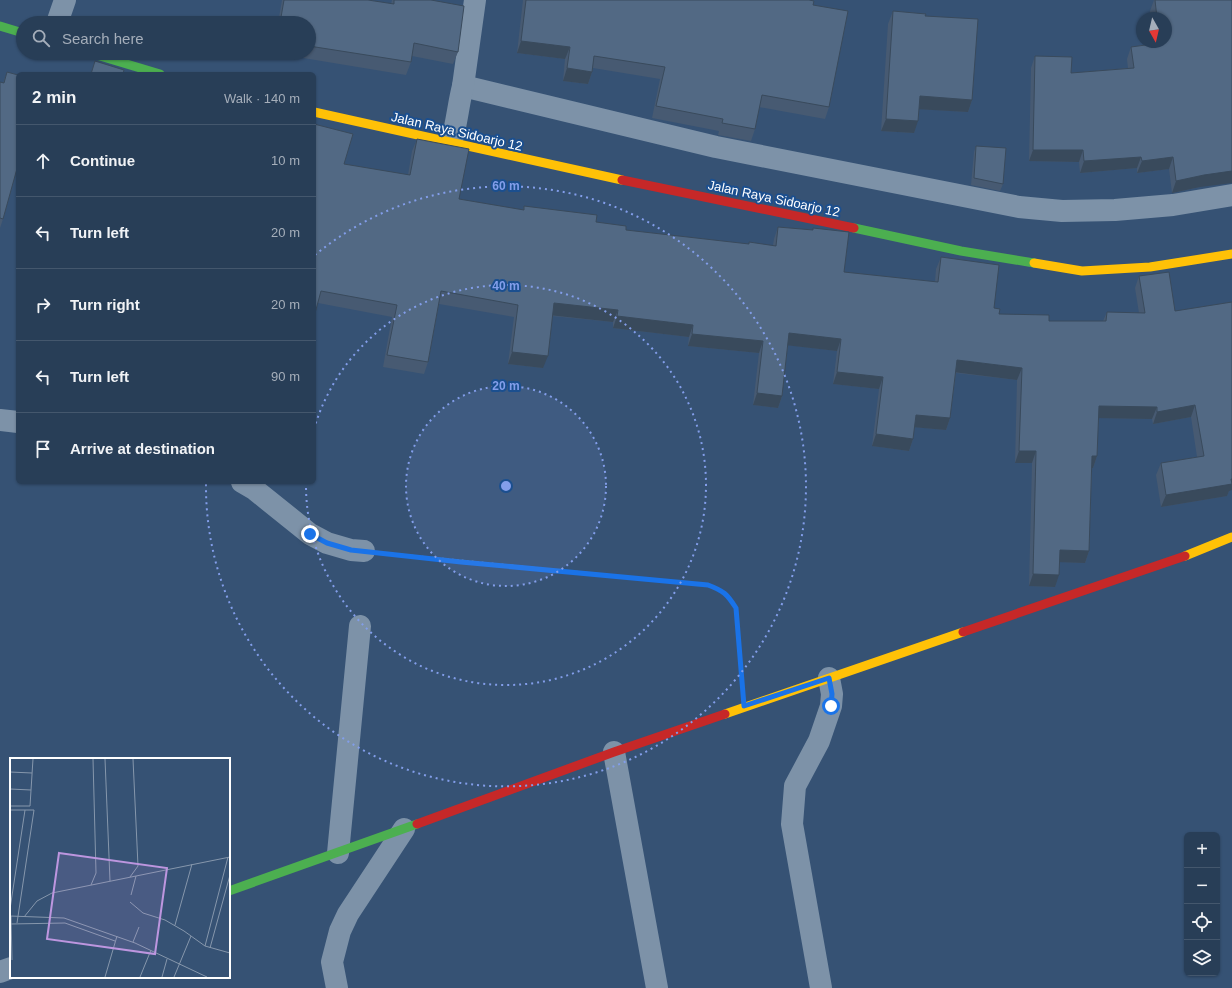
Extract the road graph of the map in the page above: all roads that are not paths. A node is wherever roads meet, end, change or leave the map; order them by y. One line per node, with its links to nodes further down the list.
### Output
1 (66, 0): 3 (street)
2 (475, 0): 8 (street)
3 (60, 16)
4 (0, 26): 5 (street)
5 (16, 31)
6 (113, 60): 7 (street)
7 (153, 72)
8 (461, 92): 10 (street); 11 (street)
9 (316, 112): 10 (street, Jalan Raya Sidoarjo 12)
10 (453, 136): 12 (street, Jalan Raya Sidoarjo 12)
11 (1232, 194)
12 (1232, 254)
13 (0, 420): 14 (street)
14 (16, 422)
15 (245, 484): 17 (street)
16 (1232, 537): 19 (street)
17 (364, 551)
18 (360, 626): 22 (street)
19 (829, 678): 20 (street); 28 (street)
20 (614, 752): 21 (street); 27 (street)
21 (404, 829): 22 (street); 26 (street)
22 (338, 853): 23 (street)
23 (230, 891)
24 (10, 968): 25 (street)
25 (0, 972)
26 (337, 988)
27 (657, 988)
28 (821, 988)

